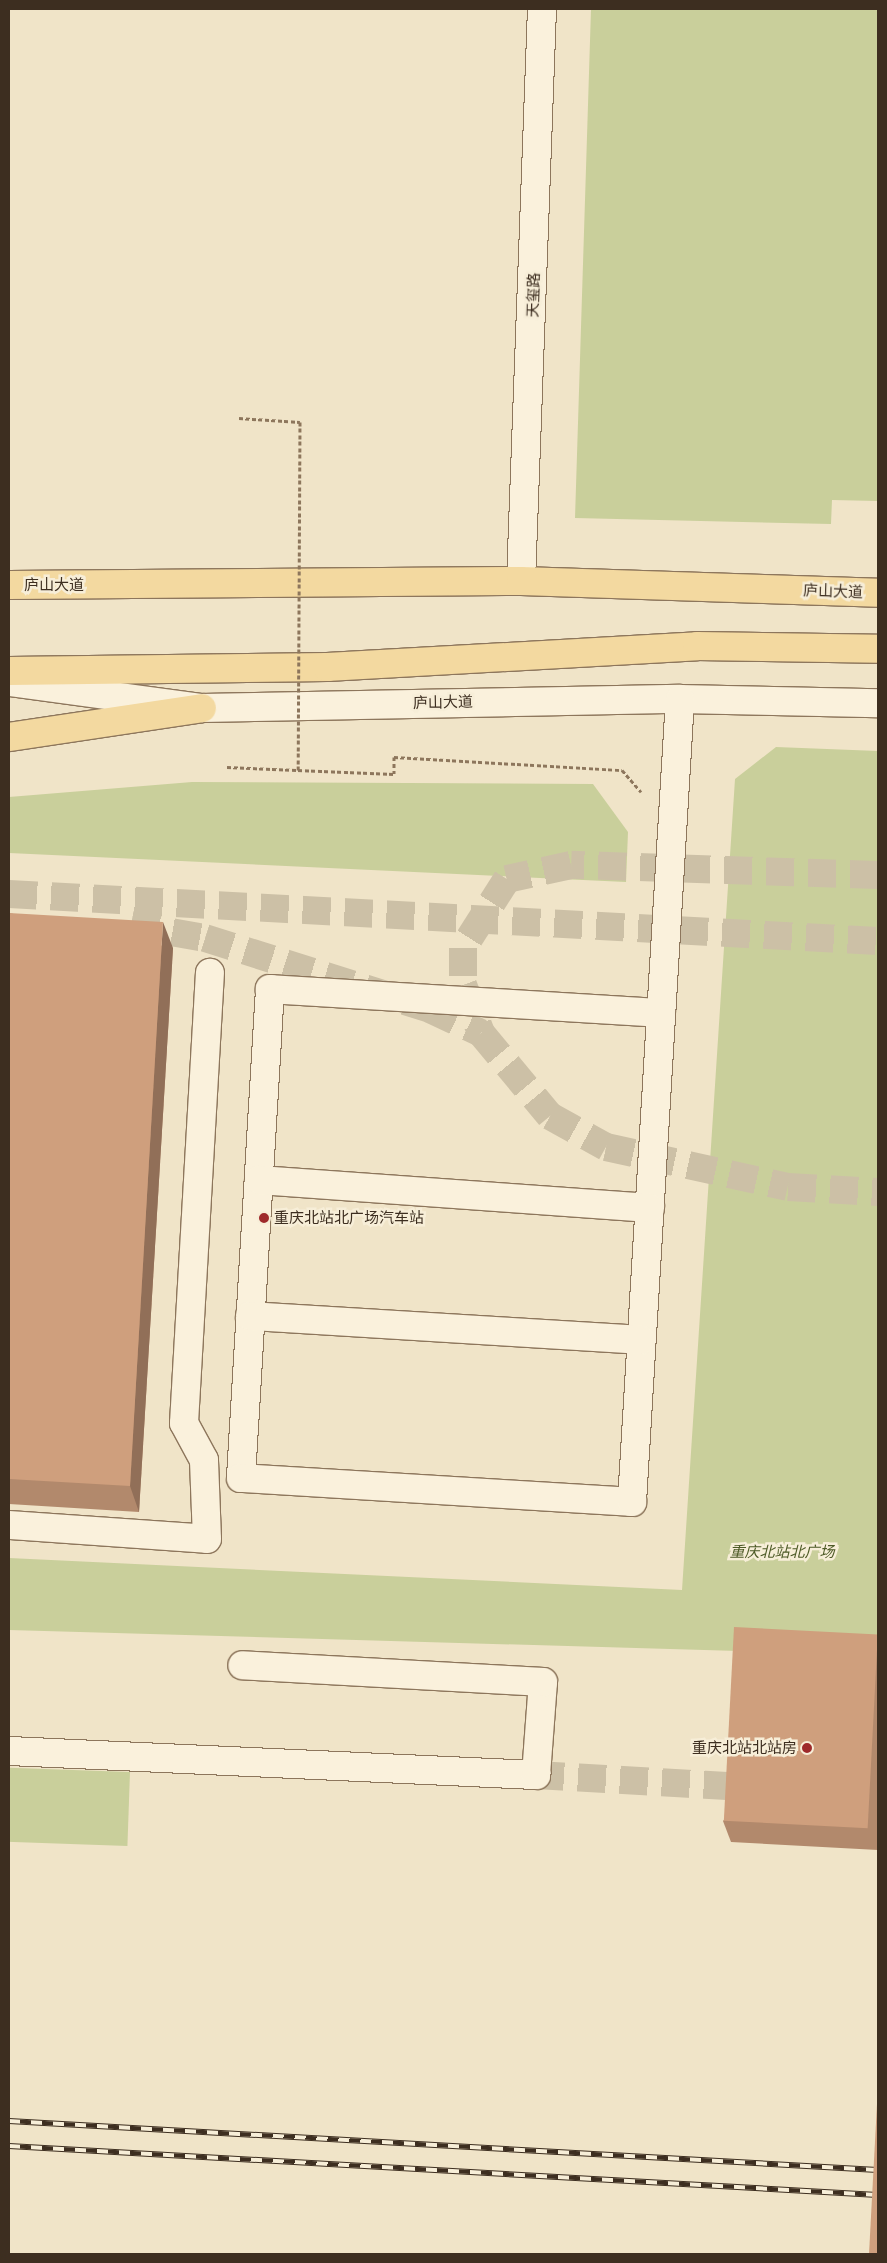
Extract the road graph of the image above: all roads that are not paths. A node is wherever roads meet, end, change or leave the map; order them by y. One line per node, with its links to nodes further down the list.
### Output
1 (542, 9): 2 (street, 天玺路)
2 (521, 582): 3 (main road, 庐山大道); 4 (main road, 庐山大道)
3 (9, 585)
4 (878, 593)
5 (878, 649): 6 (main road)
6 (9, 671)
7 (9, 682): 10 (street, 庐山大道)
8 (680, 699): 9 (street, 庐山大道); 10 (street, 庐山大道); 13 (street)
9 (878, 703)
10 (202, 708): 11 (main road)
11 (9, 737)
12 (210, 973): 18 (street)
13 (661, 1012): 14 (street); 15 (street)
14 (258, 1180): 15 (street); 16 (street)
15 (650, 1208): 17 (street)
16 (250, 1316): 17 (street); 17 (street)
17 (642, 1340)
18 (9, 1525)
19 (242, 1665): 20 (street)
20 (9, 1751)

